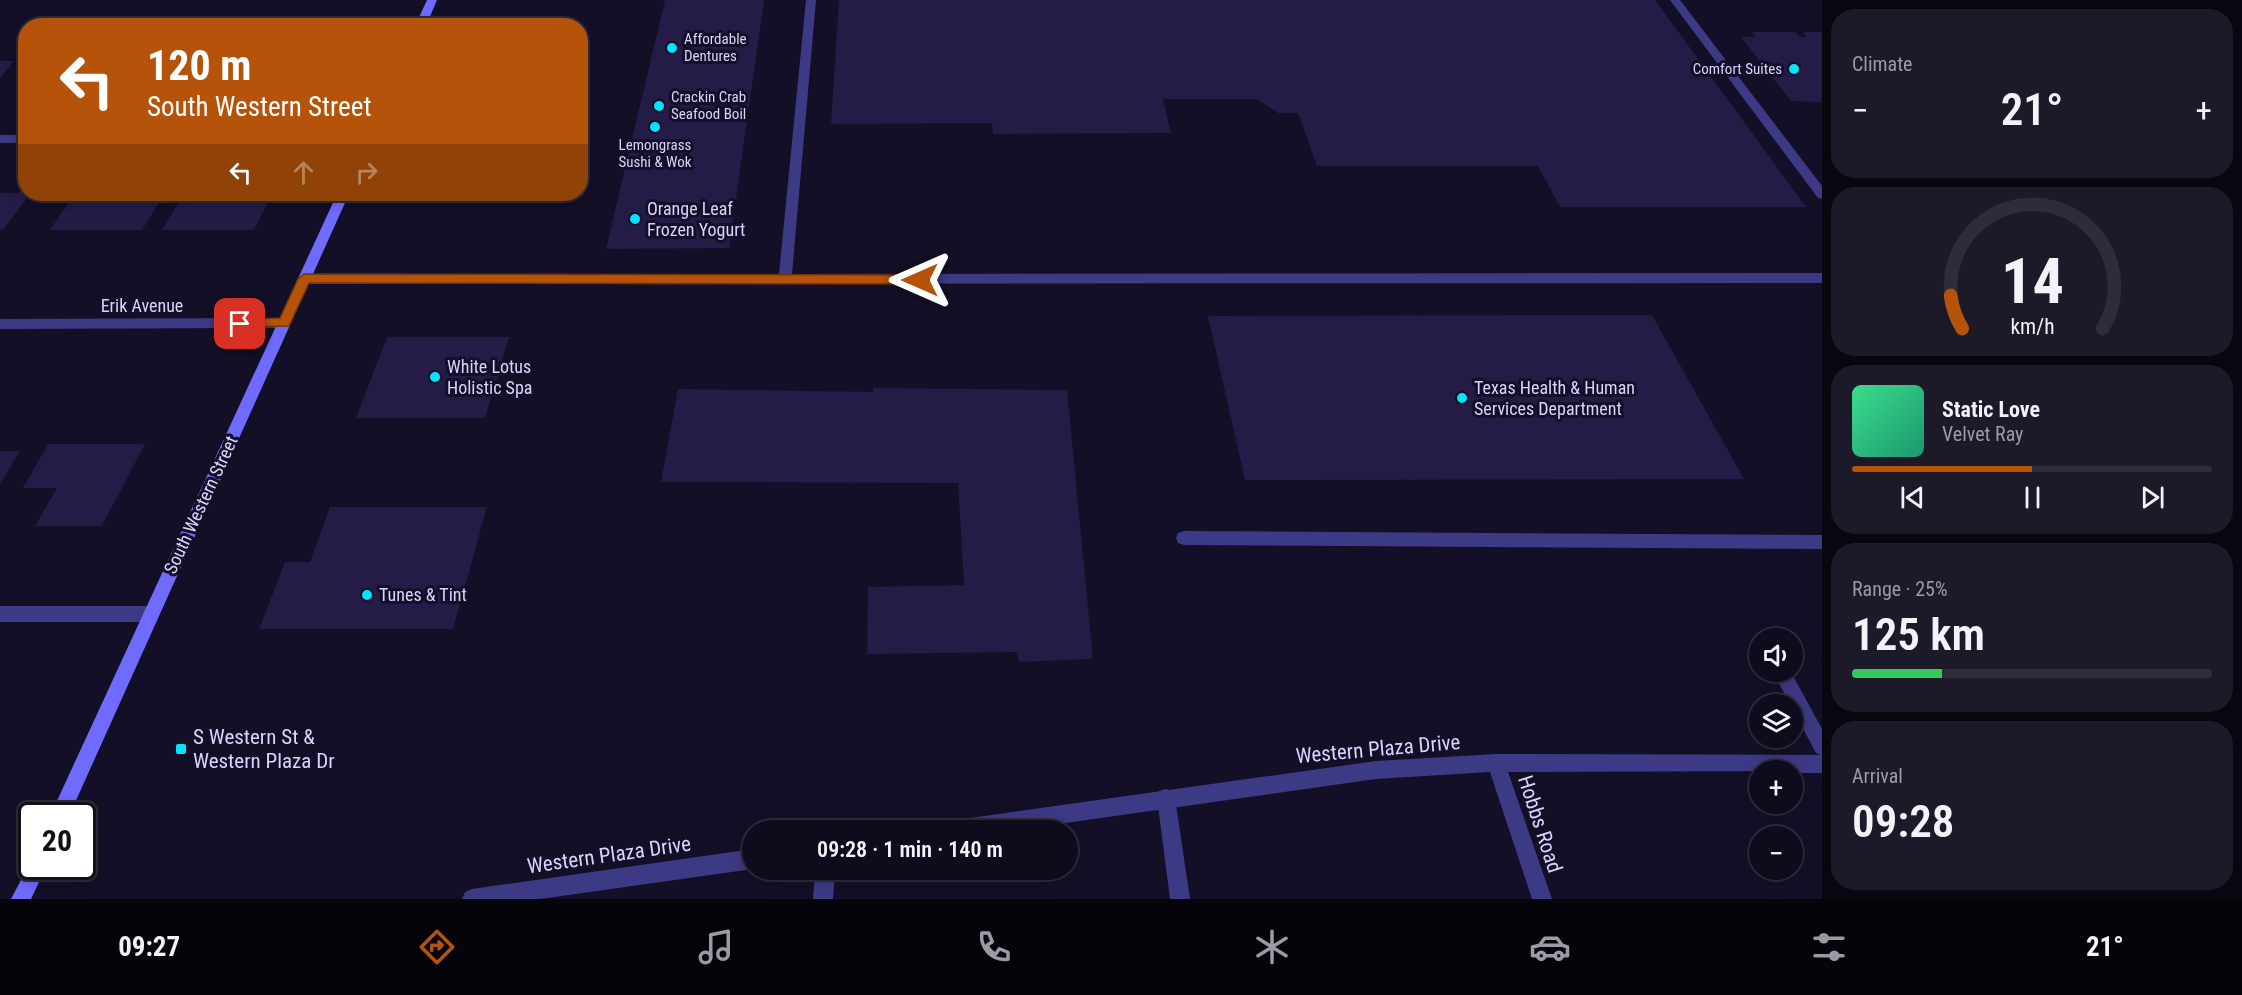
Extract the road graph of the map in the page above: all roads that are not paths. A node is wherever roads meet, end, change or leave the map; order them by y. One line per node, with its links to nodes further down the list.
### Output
1 (432, 0): 4 (main road)
2 (811, 0): 13 (street)
3 (1675, 0): 7 (street)
4 (424, 18)
5 (0, 139): 6 (street)
6 (18, 139)
7 (1808, 176): 8 (street); 9 (street)
8 (1822, 176)
9 (1822, 195)
10 (340, 201): 12 (main road, South Western Street)
11 (1822, 278): 13 (street)
12 (304, 279): 13 (street); 14 (main road, South Western Street)
13 (785, 279)
14 (284, 323): 15 (street, Erik Avenue); 19 (main road, South Western Street)
15 (0, 324)
16 (1184, 538): 17 (street)
17 (1822, 542)
18 (0, 614): 19 (street)
19 (151, 614): 25 (main road, South Western Street)
20 (1787, 682): 21 (street)
21 (1822, 747)
22 (1496, 763): 23 (street, Western Plaza Drive); 24 (street, Western Plaza Drive); 34 (street, Hobbs Road)
23 (1822, 764)
24 (1166, 798): 26 (street, Western Plaza Drive); 33 (street)
25 (65, 802)
26 (1017, 820)
27 (742, 861): 31 (street, Western Plaza Drive)
28 (30, 880): 30 (main road)
29 (824, 880): 32 (street)
30 (21, 899)
31 (472, 899)
32 (823, 899)
33 (1180, 899)
34 (1542, 899)

